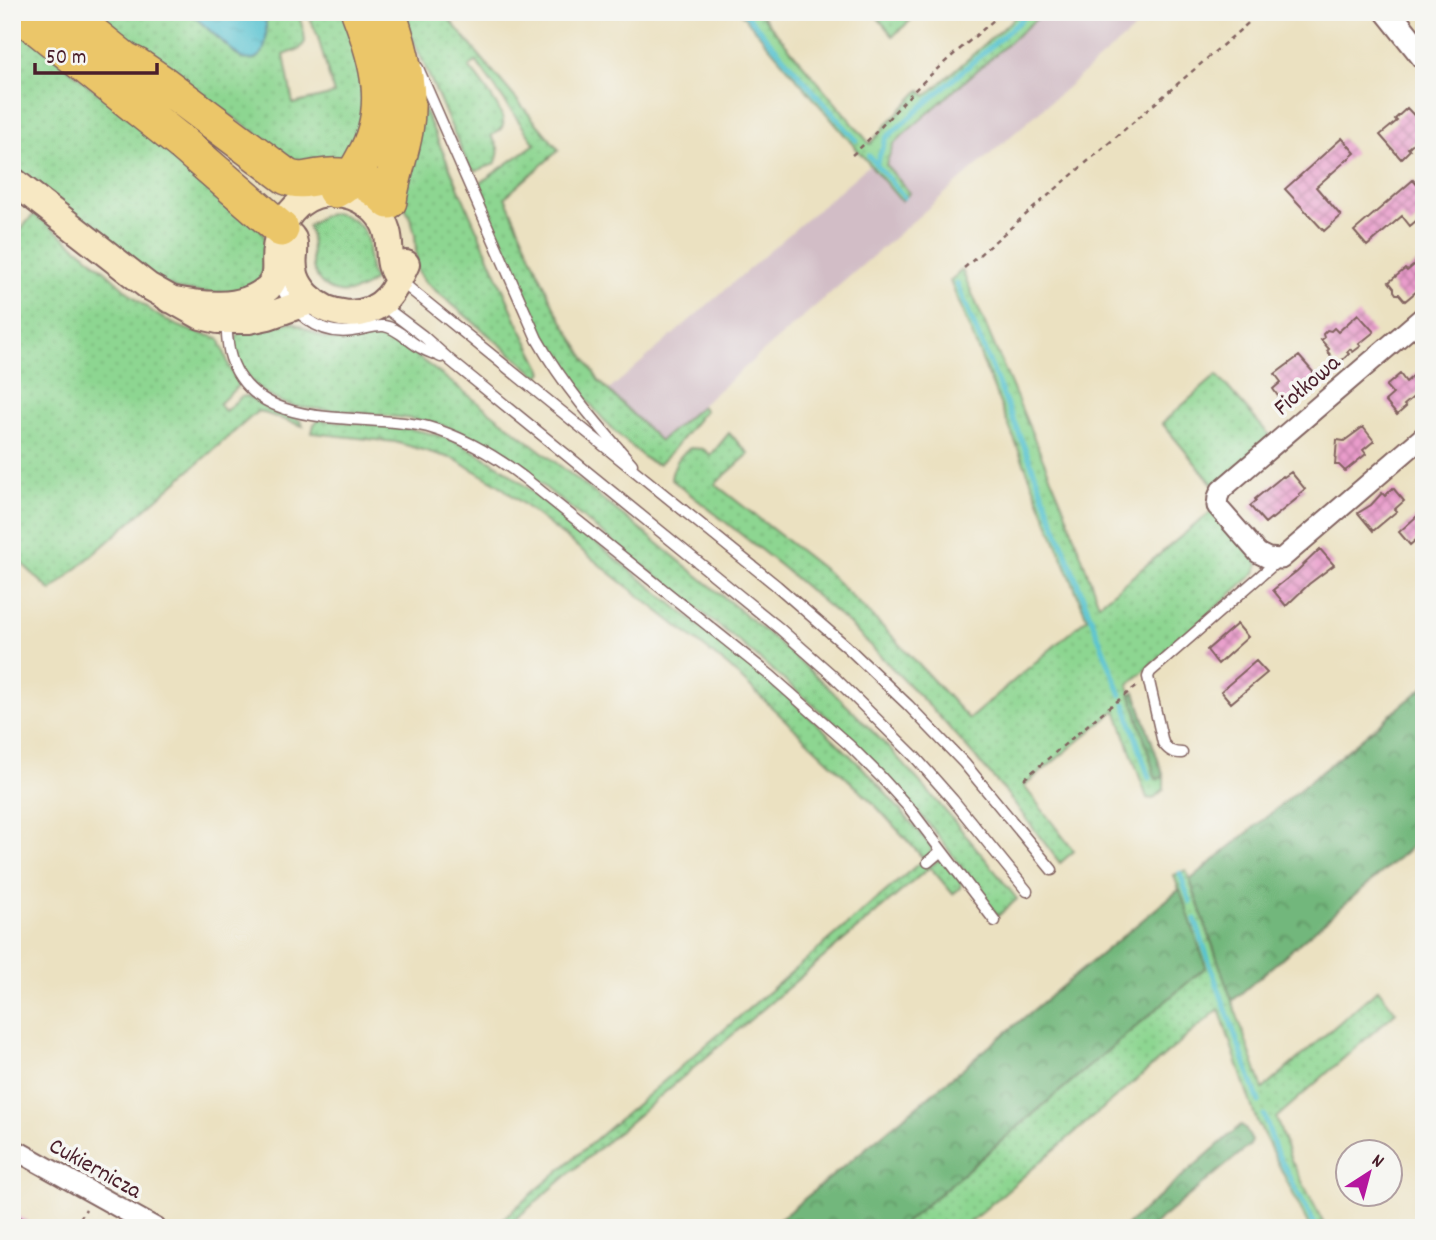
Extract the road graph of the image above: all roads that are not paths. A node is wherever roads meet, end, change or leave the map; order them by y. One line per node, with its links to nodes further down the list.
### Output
1 (18, 12): 10 (highway)
2 (65, 12): 7 (highway)
3 (1388, 12): 6 (street)
4 (379, 13): 5 (lane); 10 (highway); 11 (highway)
5 (409, 48)
6 (1424, 57)
7 (125, 60): 10 (highway); 10 (highway)
8 (414, 60): 21 (lane)
9 (12, 180): 14 (main road)
10 (317, 200): 11 (highway); 12 (main road); 13 (main road); 15 (main road)
11 (389, 201): 13 (main road)
12 (276, 274): 14 (main road); 15 (lane)
13 (399, 279): 16 (main road); 21 (lane)
14 (169, 299): 18 (main road)
15 (303, 304): 16 (main road); 18 (main road); 19 (lane)
16 (380, 304): 19 (lane)
17 (1424, 316): 22 (street, Fiołkowa)
18 (226, 320): 24 (lane)
19 (451, 362): 27 (lane)
20 (1424, 436): 22 (street)
21 (651, 485): 26 (lane)
22 (1281, 559): 23 (lane)
23 (1182, 753)
24 (941, 851): 25 (lane); 28 (lane)
25 (928, 862)
26 (1052, 870)
27 (1027, 891)
28 (995, 920)
29 (12, 1148): 30 (street, Cukiernicza)
30 (156, 1228)

